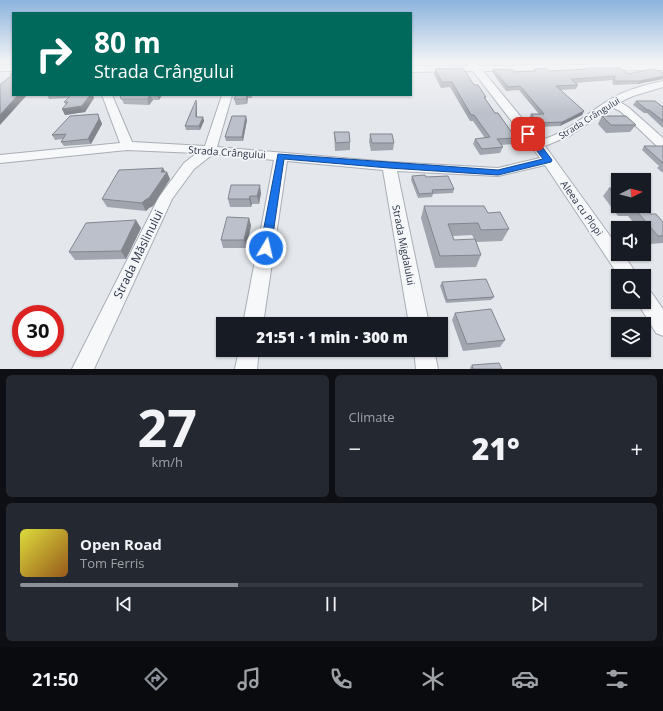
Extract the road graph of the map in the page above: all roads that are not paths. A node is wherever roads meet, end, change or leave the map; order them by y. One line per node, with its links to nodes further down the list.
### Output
1 (485, 79): 6 (street, Aleea cu Plopi)
2 (663, 84): 5 (street, Strada Crângului)
3 (107, 96): 8 (street)
4 (227, 96): 9 (street)
5 (612, 102): 6 (street, Strada Crângului); 7 (street)
6 (537, 144): 12 (street, Aleea cu Plopi)
7 (663, 145)
8 (127, 146): 9 (street, Strada Crângului); 11 (street, Strada Crângului)
9 (210, 150): 10 (street, Strada Crângului); 21 (street, Strada Măslinului)
10 (281, 156): 13 (street, Strada Crângului); 16 (street)
11 (0, 159)
12 (548, 160): 13 (street, Strada Crângului); 14 (street, Aleea cu Plopi)
13 (389, 166): 17 (street, Strada Migdalului)
14 (624, 269)
15 (651, 308): 18 (street)
16 (254, 317)
17 (418, 317)
18 (663, 326)
19 (248, 357): 22 (street)
20 (425, 357): 23 (street)
21 (83, 369)
22 (246, 369)
23 (427, 369)

